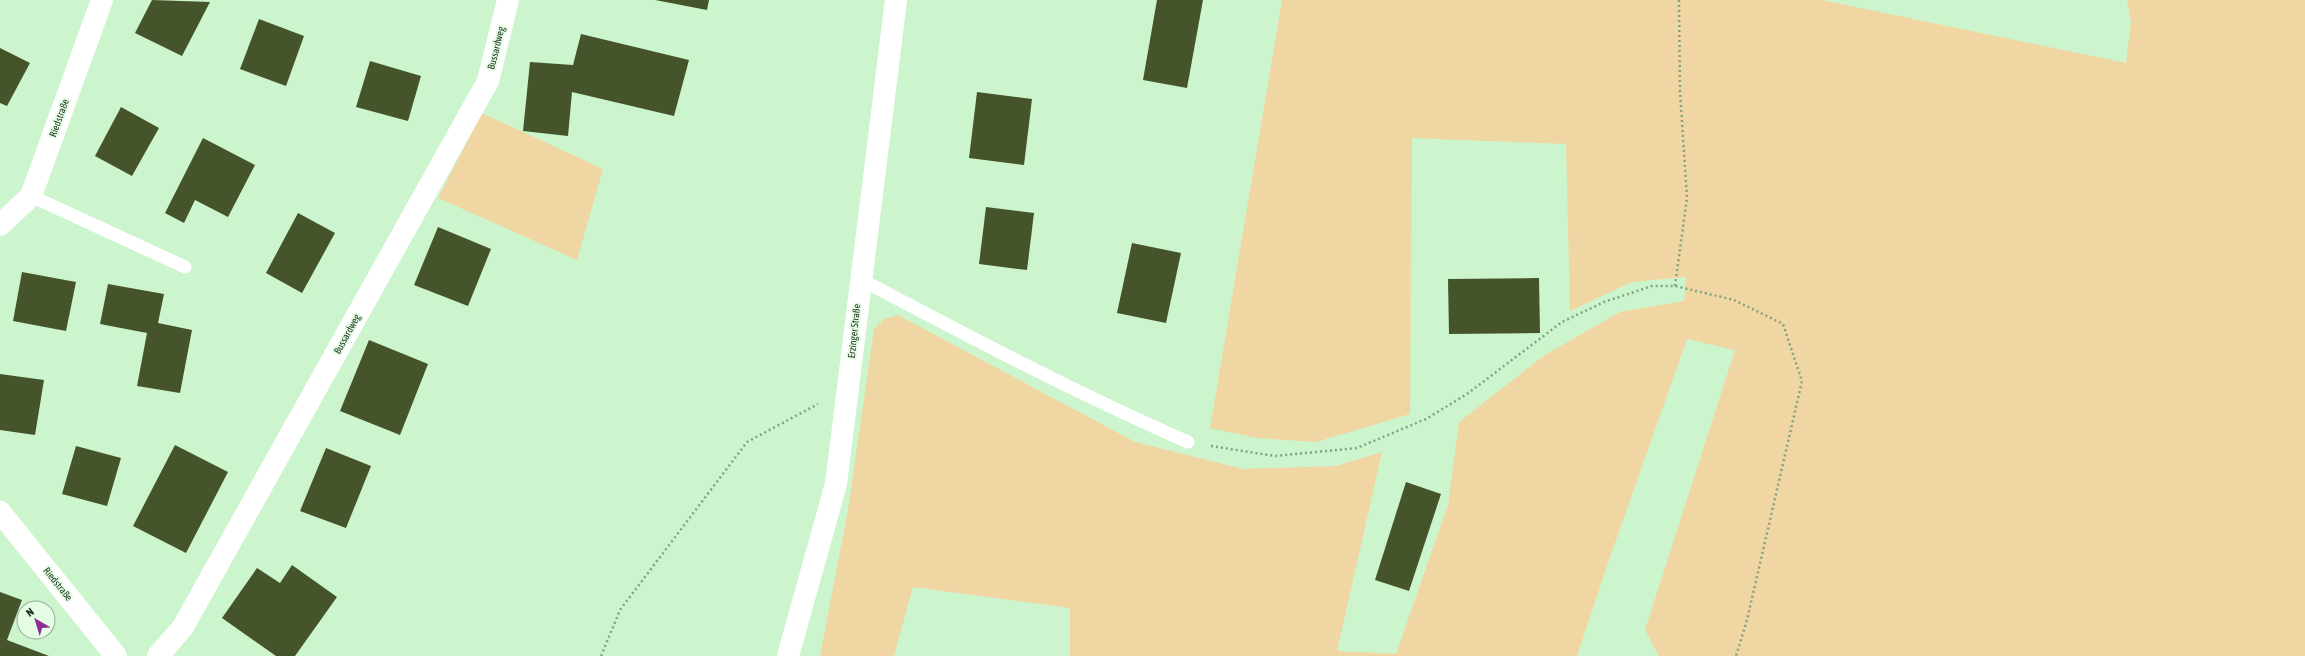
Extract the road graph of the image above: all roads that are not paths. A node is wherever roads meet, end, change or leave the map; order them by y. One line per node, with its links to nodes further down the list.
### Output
1 (102, 0): 4 (street, Riedstraße)
2 (508, 0): 11 (street, Bussardweg)
3 (896, 0): 7 (street, Erzinger Straße)
4 (31, 196): 5 (street, Riedstraße); 6 (lane)
5 (0, 225)
6 (185, 267)
7 (860, 279): 8 (lane); 12 (street, Erzinger Straße)
8 (1188, 442)
9 (0, 512): 10 (street, Riedstraße)
10 (116, 656)
11 (158, 656)
12 (788, 656)

